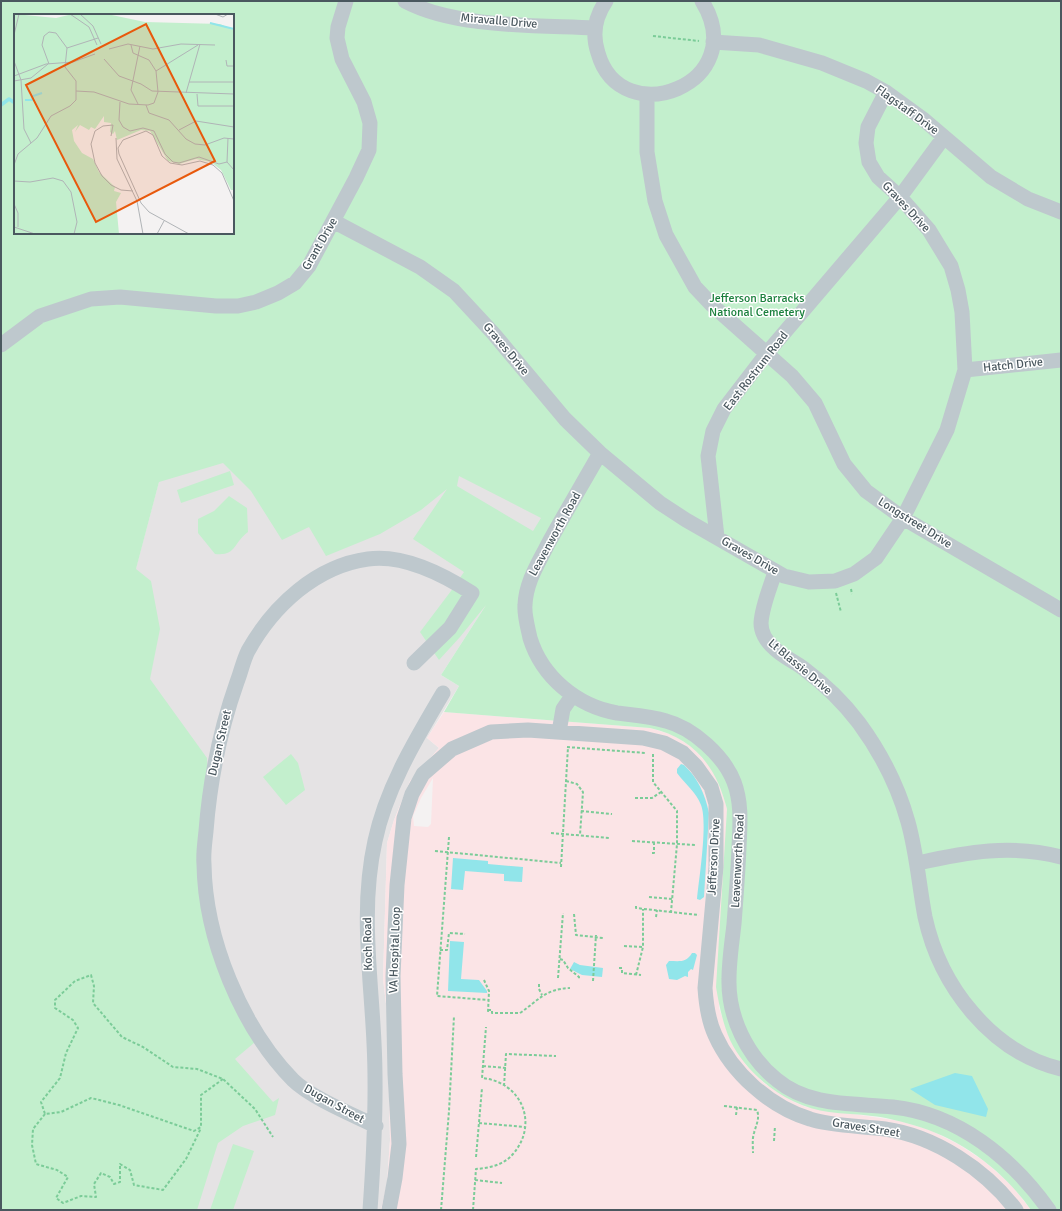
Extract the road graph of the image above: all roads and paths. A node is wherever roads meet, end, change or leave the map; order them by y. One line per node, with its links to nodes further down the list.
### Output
1 (346, 1): 13 (street, Grant Drive)
2 (405, 1): 5 (street, Miravalle Drive)
3 (606, 1): 5 (street)
4 (702, 1): 7 (street)
5 (595, 28): 9 (street)
6 (653, 36): 7 (path)
7 (713, 42): 8 (street, Flagstaff Drive); 9 (street)
8 (886, 92): 10 (street, Flagstaff Drive); 11 (street, Graves Drive)
9 (647, 94): 15 (street, Longstreet Drive)
10 (944, 137): 11 (street, East Rostrum Road); 12 (street, Flagstaff Drive)
11 (900, 197): 15 (street, East Rostrum Road); 17 (street, Graves Drive)
12 (1061, 212)
13 (333, 221): 14 (street, Grant Drive); 18 (street, Graves Drive)
14 (1, 345)
15 (767, 353): 19 (street, Longstreet Drive); 20 (street, East Rostrum Road)
16 (1061, 360): 17 (street, Hatch Drive)
17 (965, 370): 19 (street, Graves Drive)
18 (600, 453): 20 (street, Graves Drive); 27 (street, Leavenworth Road)
19 (903, 518): 21 (street, Graves Drive); 23 (street, Longstreet Drive)
20 (717, 537): 21 (street, Graves Drive)
21 (775, 572): 53 (street, Lt Blassie Drive)
22 (834, 588): 24 (path)
23 (1061, 610)
24 (841, 612)
25 (414, 663): 98 (street, Dugan Street)
26 (443, 693): 98 (street, Koch Road)
27 (572, 696): 29 (street); 115 (street, Leavenworth Road)
28 (491, 732): 29 (street, Jefferson Drive); 111 (street, VA Hospital Loop)
29 (559, 732): 96 (street, Jefferson Drive)
30 (563, 747): 31 (path)
31 (568, 747): 32 (path); 34 (path)
32 (653, 754): 33 (path); 35 (path)
33 (660, 754)
34 (566, 780): 37 (path); 40 (path)
35 (661, 792): 36 (path); 46 (path)
36 (635, 798)
37 (582, 811): 38 (path); 41 (path)
38 (612, 814)
39 (551, 833): 40 (path)
40 (563, 834): 41 (path); 52 (path)
41 (580, 836): 43 (path)
42 (449, 837): 49 (path)
43 (610, 838)
44 (632, 841): 45 (path)
45 (654, 843): 46 (path); 50 (path)
46 (677, 844): 47 (path); 56 (path)
47 (695, 846)
48 (435, 851): 49 (path)
49 (448, 852): 52 (path); 70 (path)
50 (652, 853)
51 (1061, 857): 53 (street)
52 (561, 862): 54 (path)
53 (918, 863): 88 (street, Lt Blassie Drive)
54 (561, 867)
55 (649, 897): 56 (path)
56 (672, 899): 60 (path)
57 (636, 906): 58 (path)
58 (643, 909): 59 (path); 69 (path)
59 (657, 910): 60 (path); 64 (path)
60 (671, 912): 63 (path)
61 (563, 913): 71 (path)
62 (574, 914): 67 (path)
63 (701, 915)
64 (656, 917)
65 (465, 934): 70 (path)
66 (596, 935): 78 (path, bridge)
67 (602, 938)
68 (624, 946): 69 (path)
69 (643, 948): 73 (path)
70 (440, 950): 82 (path)
71 (560, 959): 75 (path); 77 (path)
72 (620, 968): 73 (path)
73 (636, 975): 74 (path)
74 (641, 975)
75 (558, 978)
76 (484, 980): 82 (path)
77 (579, 980)
78 (593, 981)
79 (540, 984): 81 (path)
80 (570, 988): 81 (path)
81 (542, 995): 82 (path)
82 (488, 1000)
83 (454, 1016): 112 (path)
84 (486, 1027): 86 (path)
85 (556, 1056): 87 (path)
86 (483, 1066): 87 (path); 90 (path)
87 (506, 1068): 90 (path)
88 (1061, 1069)
89 (223, 1079): 94 (path); 100 (path); 104 (path)
90 (504, 1086): 101 (path)
91 (482, 1088): 97 (path)
92 (724, 1106): 93 (path)
93 (737, 1107): 95 (path); 103 (path)
94 (45, 1114): 100 (path); 100 (path)
95 (736, 1115)
96 (810, 1120): 114 (street, Graves Street)
97 (479, 1123): 101 (path); 107 (path)
98 (376, 1126): 110 (street, Koch Road)
99 (775, 1126): 105 (path)
100 (201, 1127)
101 (526, 1127): 108 (path)
102 (750, 1134): 103 (path)
103 (754, 1134): 106 (path)
104 (273, 1137)
105 (774, 1141)
106 (753, 1154)
107 (476, 1157)
108 (475, 1180): 109 (path); 113 (path)
109 (502, 1183)
110 (370, 1210)
111 (389, 1210)
112 (441, 1210)
113 (473, 1210)
114 (1016, 1210)
115 (1049, 1210)

